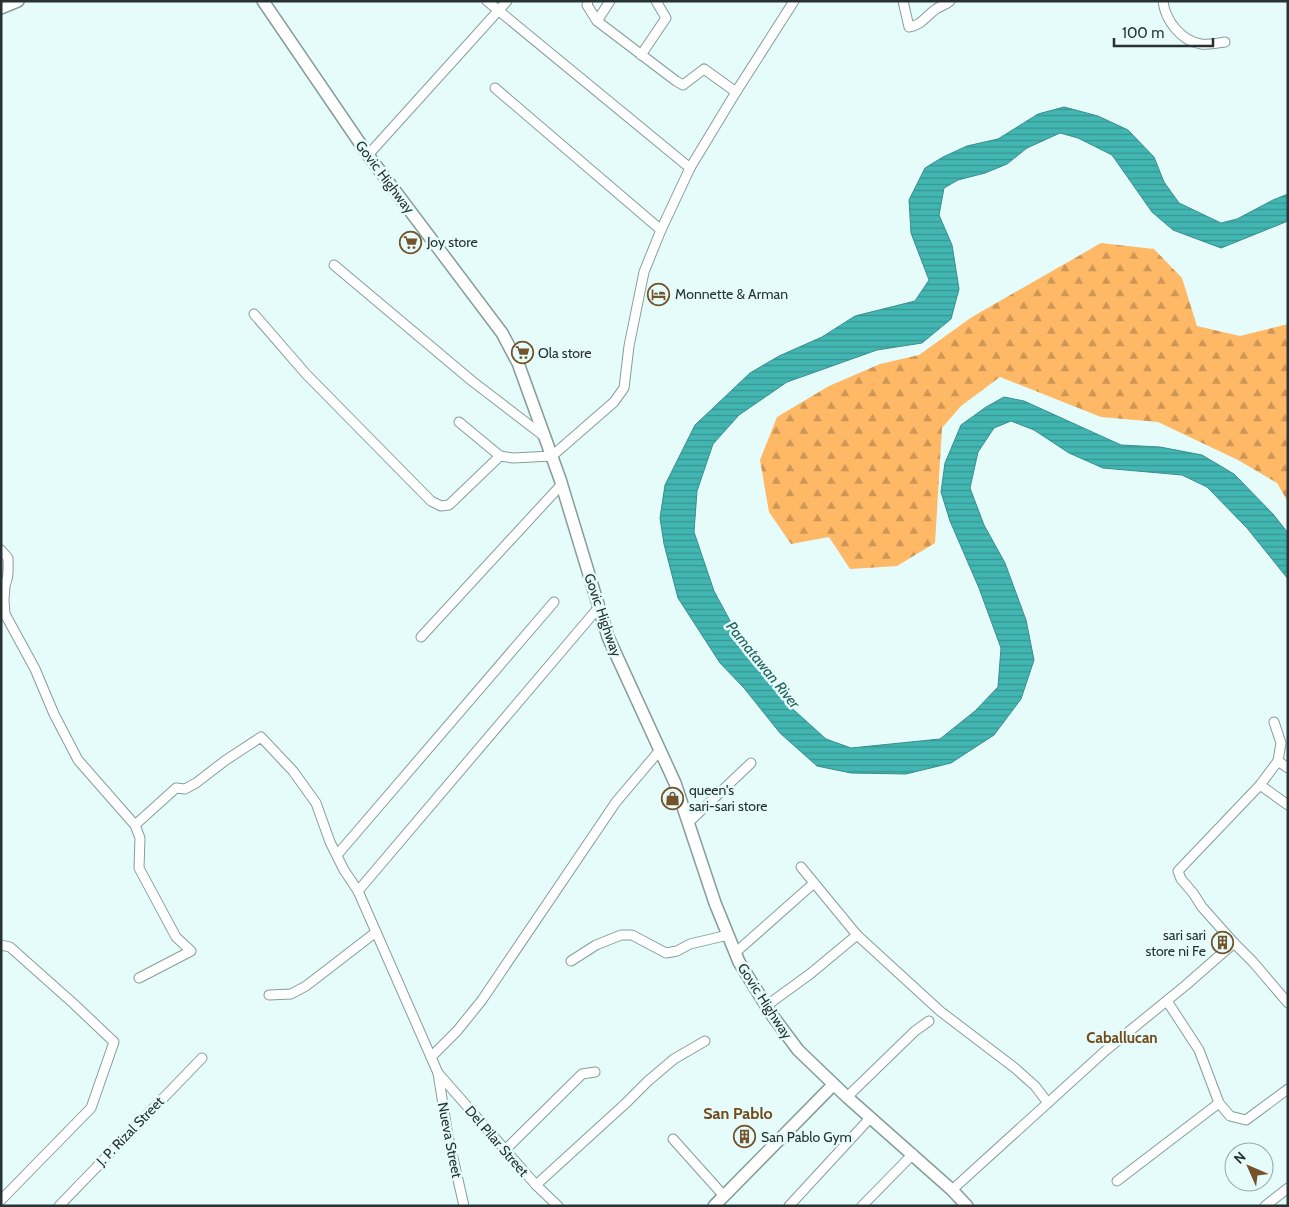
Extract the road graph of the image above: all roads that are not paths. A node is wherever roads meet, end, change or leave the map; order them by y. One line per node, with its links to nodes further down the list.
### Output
1 (18, 1): 12 (main road)
2 (263, 1): 19 (main road, Govic Highway)
3 (487, 1): 13 (street)
4 (506, 1): 13 (street)
5 (588, 1): 14 (street)
6 (610, 1): 14 (street)
7 (656, 1): 16 (street)
8 (794, 1): 18 (street)
9 (904, 1): 10 (street)
10 (950, 1)
11 (1163, 1): 15 (street)
12 (1, 8)
13 (498, 11): 19 (street); 20 (street)
14 (597, 21): 16 (street)
15 (1225, 42)
16 (641, 55): 18 (street)
17 (495, 88): 21 (street)
18 (736, 92): 20 (street)
19 (368, 155): 25 (main road, Govic Highway)
20 (690, 168): 21 (street)
21 (661, 230): 27 (street)
22 (334, 265): 25 (street)
23 (254, 314): 26 (street)
24 (459, 422): 26 (street)
25 (546, 437): 27 (main road, Govic Highway)
26 (500, 456): 27 (street)
27 (552, 456): 28 (main road, Govic Highway)
28 (562, 484): 32 (main road, Govic Highway); 33 (street)
29 (1, 550): 30 (street)
30 (3, 588): 43 (street)
31 (554, 602): 44 (street)
32 (599, 607): 36 (main road, Govic Highway); 47 (street)
33 (421, 637)
34 (1274, 722): 35 (street)
35 (1284, 744): 37 (street)
36 (660, 750): 42 (main road, Govic Highway); 62 (street)
37 (1278, 761): 39 (street); 40 (street)
38 (751, 764): 42 (street)
39 (1288, 768)
40 (1260, 785): 41 (street); 51 (street)
41 (1288, 806)
42 (688, 823): 50 (main road, Govic Highway)
43 (135, 825): 44 (street); 55 (street)
44 (337, 855): 47 (street)
45 (801, 867): 46 (street)
46 (814, 883): 49 (street); 53 (street)
47 (358, 891): 48 (street)
48 (376, 932): 56 (street); 62 (street)
49 (857, 935): 59 (street); 69 (street)
50 (728, 936): 53 (main road, Govic Highway); 54 (street)
51 (1234, 943): 57 (street); 58 (street)
52 (1, 945): 80 (street)
53 (735, 953): 59 (main road, Govic Highway)
54 (571, 961)
55 (139, 978)
56 (269, 995)
57 (1167, 1001): 69 (street); 70 (street)
58 (1288, 1003)
59 (766, 1006): 66 (main road, Govic Highway)
60 (929, 1021): 68 (street)
61 (705, 1041): 76 (street)
62 (431, 1057): 65 (street)
63 (202, 1058): 81 (street, J. P. Rizal Street)
64 (595, 1072): 73 (street)
65 (438, 1073): 73 (street, Del Pilar Street); 82 (street, Nueva Street)
66 (833, 1084): 68 (main road, Govic Highway); 79 (main road)
67 (1288, 1089): 70 (street)
68 (847, 1097): 71 (main road, Govic Highway)
69 (1048, 1102): 78 (street)
70 (1219, 1103): 75 (street)
71 (871, 1117): 74 (main road, Govic Highway); 85 (street)
72 (673, 1139): 79 (street)
73 (505, 1150): 76 (street, Del Pilar Street)
74 (913, 1154): 78 (main road, Govic Highway); 86 (street)
75 (1118, 1181)
76 (536, 1185): 83 (street, Del Pilar Street)
77 (1288, 1188): 88 (street)
78 (952, 1190): 87 (main road, Govic Highway)
79 (724, 1196): 84 (main road)
80 (1, 1200)
81 (59, 1206)
82 (464, 1206)
83 (558, 1206)
84 (714, 1206)
85 (790, 1206)
86 (862, 1206)
87 (967, 1206)
88 (1265, 1206)

